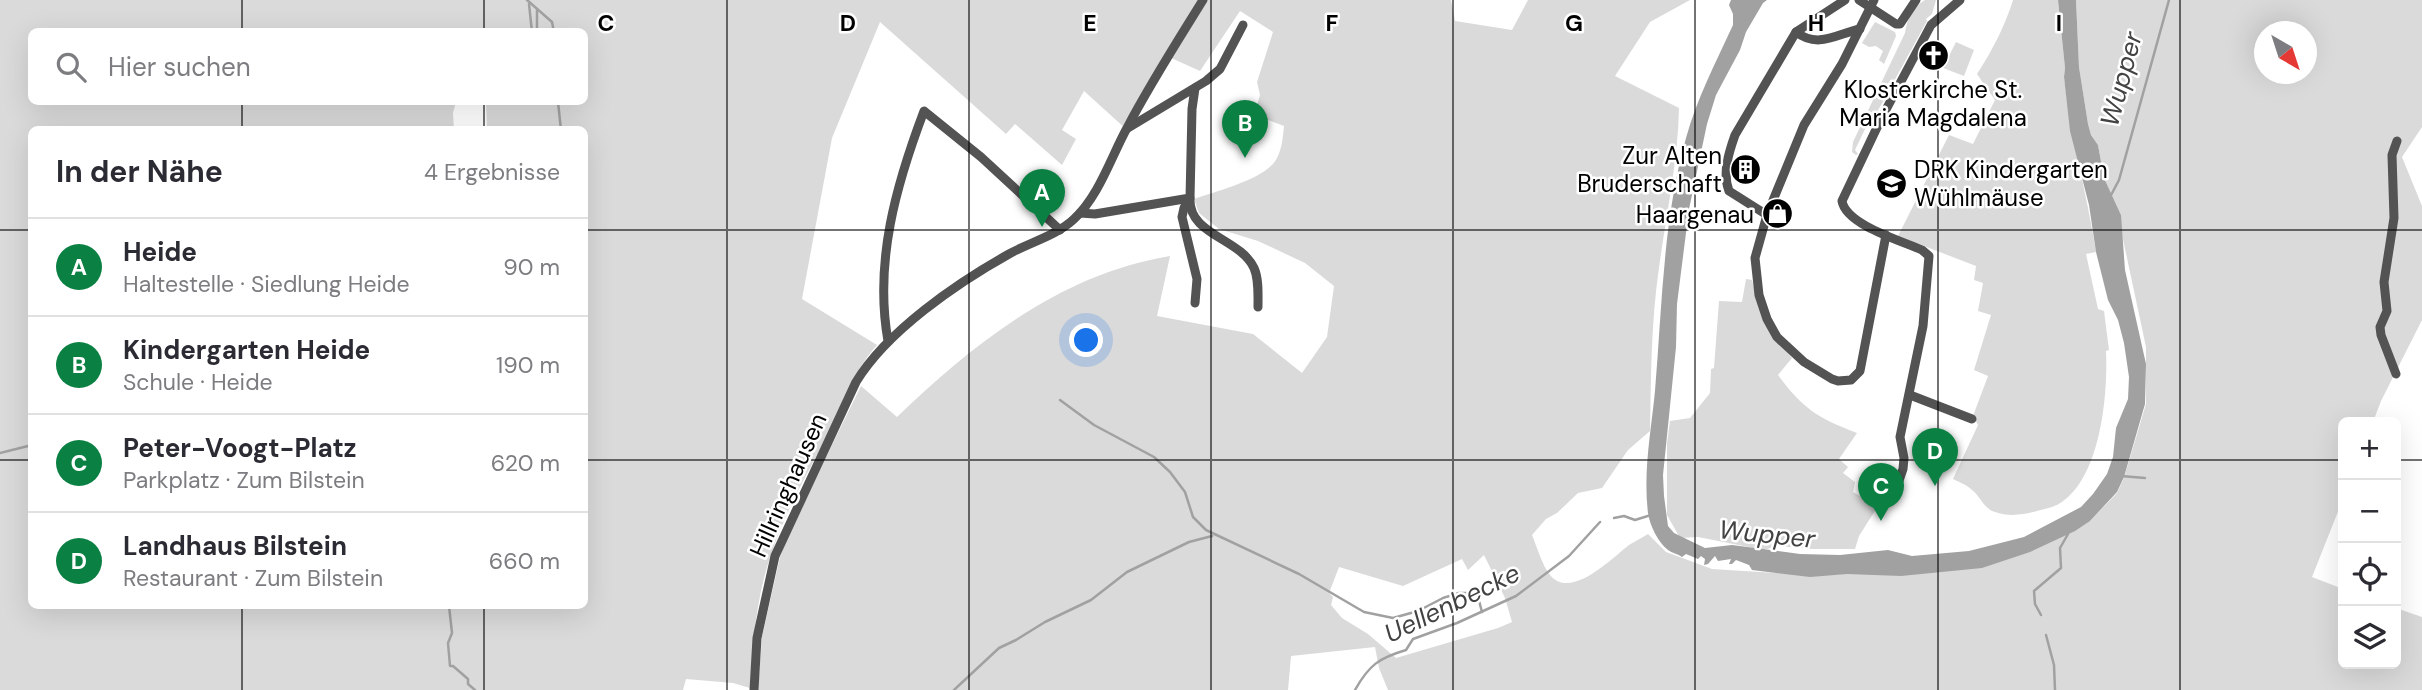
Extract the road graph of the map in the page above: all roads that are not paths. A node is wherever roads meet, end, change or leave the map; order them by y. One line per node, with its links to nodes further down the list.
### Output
1 (1203, 0): 11 (street, Hillringhausen)
2 (1845, 0): 9 (street)
3 (1859, 0): 6 (street)
4 (1916, 0): 6 (street)
5 (1960, 0): 17 (street)
6 (1872, 3): 8 (street)
7 (1243, 25): 10 (street)
8 (1860, 29): 9 (street); 15 (street)
9 (1796, 32): 15 (street)
10 (1195, 88): 11 (street); 13 (street)
11 (1126, 129): 14 (street, Hillringhausen)
12 (2397, 141): 21 (street)
13 (1190, 198): 14 (street); 18 (street); 19 (street)
14 (1080, 213): 16 (street, Hillringhausen)
15 (1767, 215): 17 (street)
16 (1060, 230): 20 (street, Hillringhausen); 20 (street)
17 (1886, 235): 22 (street)
18 (1195, 303)
19 (1258, 307)
20 (888, 341): 25 (street, Hillringhausen)
21 (2396, 374)
22 (1910, 395): 23 (street); 24 (street)
23 (1972, 419)
24 (1894, 495)
25 (754, 690)

